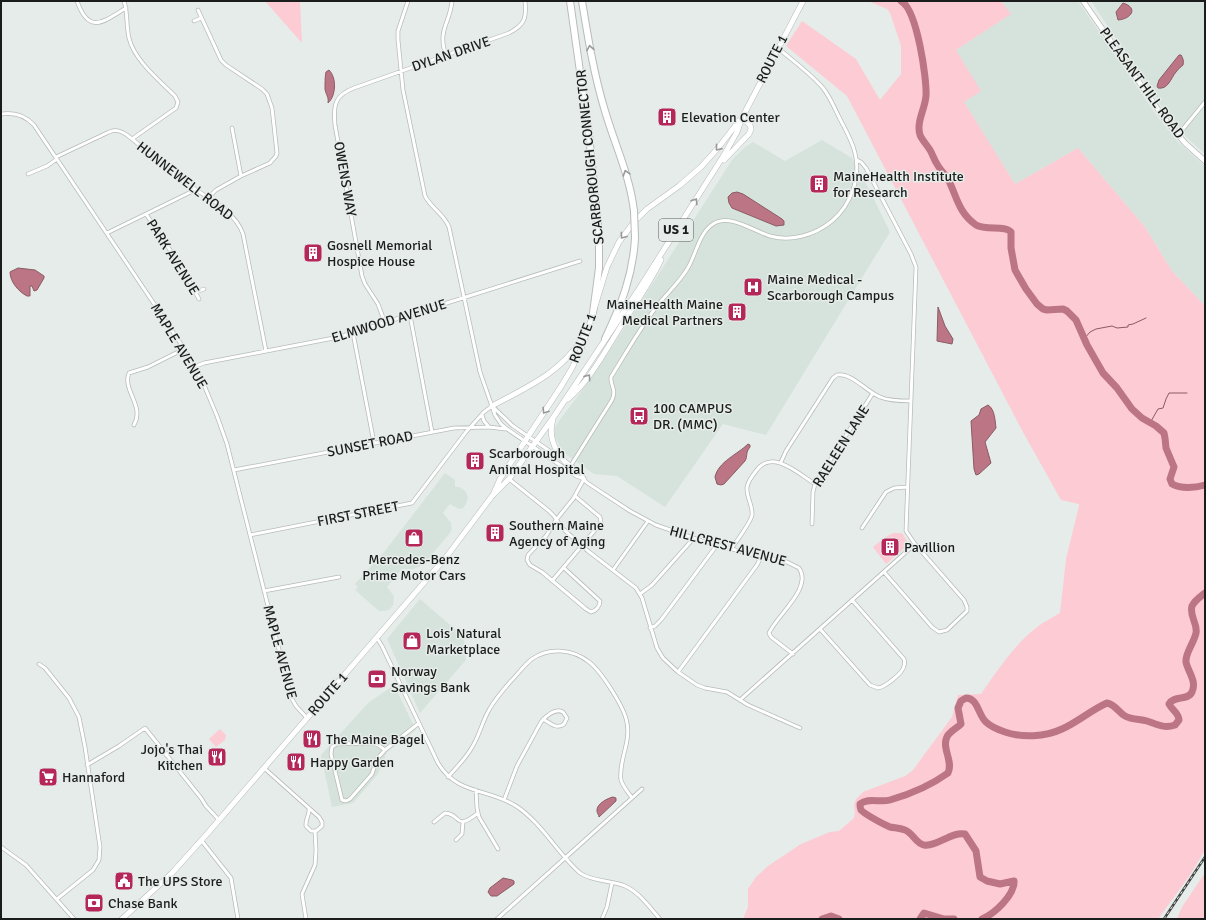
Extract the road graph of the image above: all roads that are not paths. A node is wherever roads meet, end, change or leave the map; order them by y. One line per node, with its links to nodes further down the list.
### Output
1 (77, 1): 10 (street)
2 (124, 1): 10 (street)
3 (408, 1): 16 (street, DYLAN DRIVE)
4 (452, 1): 15 (street)
5 (525, 1): 15 (street, DYLAN DRIVE)
6 (570, 1): 39 (highway, SCARBOROUGH CONNECTOR)
7 (582, 1): 44 (highway, SCARBOROUGH CONNECTOR, one-way to 7, bridge)
8 (803, 1): 14 (main road, ROUTE 1 / US 1)
9 (1083, 1): 21 (street, PLEASANT HILL ROAD)
10 (126, 8): 22 (street)
11 (198, 10): 12 (street)
12 (201, 18): 13 (street); 28 (street)
13 (194, 21)
14 (778, 48): 19 (main road, ROUTE 1 / US 1); 24 (street)
15 (446, 56): 16 (street, DYLAN DRIVE)
16 (401, 71): 37 (street); 41 (street, OWENS WAY)
17 (1205, 102): 21 (street)
18 (1, 114): 23 (street, MAPLE AVENUE)
19 (742, 118): 26 (main road, ROUTE 1 / US 1); 26 (main road); 39 (main road, ROUTE 1 / US 1, one-way to 39)
20 (232, 128): 28 (street)
21 (1178, 135): 25 (street, PLEASANT HILL ROAD)
22 (132, 139): 23 (street, HUNNEWELL ROAD); 29 (street, HUNNEWELL ROAD)
23 (56, 158): 27 (street); 32 (street, MAPLE AVENUE)
24 (857, 160): 49 (street); 64 (street)
25 (1205, 161)
26 (714, 172): 33 (main road, ROUTE 1 / US 1, one-way to 26)
27 (28, 174)
28 (241, 176): 30 (street)
29 (195, 190): 30 (street, HUNNEWELL ROAD); 31 (street)
30 (208, 198): 46 (street, HUNNEWELL ROAD)
31 (146, 214): 32 (street); 36 (street, PARK AVENUE)
32 (106, 233): 45 (street, MAPLE AVENUE)
33 (673, 235): 44 (main road, ROUTE 1 / US 1); 50 (main road, one-way to 33)
34 (580, 261): 37 (street, ELMWOOD AVENUE)
35 (204, 289): 36 (street)
36 (196, 292): 38 (street, PARK AVENUE)
37 (464, 298): 40 (street, ELMWOOD AVENUE); 51 (street)
38 (199, 299)
39 (593, 313): 42 (main road, ROUTE 1 / US 1)
40 (410, 315): 41 (street, ELMWOOD AVENUE); 58 (street)
41 (385, 323): 43 (street, ELMWOOD AVENUE)
42 (589, 326): 51 (main road); 59 (main road, ROUTE 1 / US 1, one-way to 59)
43 (353, 333): 46 (street, ELMWOOD AVENUE); 60 (street)
44 (605, 339): 50 (main road, ROUTE 1 / US 1)
45 (184, 349): 47 (street, MAPLE AVENUE); 54 (street)
46 (266, 351): 47 (street, ELMWOOD AVENUE)
47 (194, 367): 65 (street, MAPLE AVENUE)
48 (873, 393): 49 (street); 63 (street); 69 (street, RAELEEN LANE)
49 (911, 401): 70 (street)
50 (562, 405): 53 (main road, ROUTE 1 / US 1)
51 (492, 406): 52 (street, FIRST STREET); 57 (street); 59 (street)
52 (482, 415): 55 (street, FIRST STREET); 56 (street)
53 (555, 415): 61 (main road, ROUTE 1 / US 1); 62 (main road)
54 (134, 425)
55 (471, 427): 56 (street, SUNSET ROAD); 58 (street, SUNSET ROAD); 77 (street, FIRST STREET)
56 (489, 427): 57 (street, SUNSET ROAD)
57 (507, 429): 59 (street)
58 (432, 432): 60 (street, SUNSET ROAD)
59 (527, 439): 61 (street); 61 (street); 71 (main road, ROUTE 1 / US 1)
60 (374, 443): 65 (street, SUNSET ROAD)
61 (534, 444): 62 (street, HILLCREST AVENUE); 66 (street, HILLCREST AVENUE); 67 (main road, ROUTE 1 / US 1)
62 (565, 462): 64 (street, HILLCREST AVENUE)
63 (781, 462): 69 (street); 82 (street)
64 (570, 466): 66 (street); 68 (street, HILLCREST AVENUE)
65 (234, 470): 77 (street, MAPLE AVENUE)
66 (568, 470): 68 (street, HILLCREST AVENUE)
67 (508, 479): 71 (main road, ROUTE 1 / US 1); 73 (street)
68 (584, 479): 72 (street); 74 (street, HILLCREST AVENUE)
69 (815, 484): 75 (street, RAELEEN LANE)
70 (907, 487): 76 (street); 79 (street)
71 (492, 496): 94 (main road, ROUTE 1 / US 1)
72 (575, 496): 73 (street); 81 (street)
73 (556, 520): 81 (street); 88 (street)
74 (648, 521): 78 (street, HILLCREST AVENUE); 85 (street)
75 (812, 524)
76 (862, 528)
77 (250, 535): 89 (street, MAPLE AVENUE)
78 (693, 538): 80 (street, HILLCREST AVENUE); 90 (street)
79 (915, 544): 86 (street); 86 (street)
80 (716, 545): 82 (street, HILLCREST AVENUE); 92 (street)
81 (583, 546): 84 (street); 85 (street)
82 (731, 549): 83 (street, HILLCREST AVENUE)
83 (761, 557): 95 (street, HILLCREST AVENUE); 97 (street)
84 (564, 568): 88 (street); 88 (street)
85 (613, 570): 90 (street)
86 (884, 572): 91 (street)
87 (339, 577): 89 (street)
88 (552, 581)
89 (264, 590): 99 (street, MAPLE AVENUE)
90 (640, 594): 92 (street)
91 (852, 600): 93 (street); 93 (street)
92 (650, 628): 97 (street)
93 (820, 629): 95 (street)
94 (377, 638): 99 (main road, ROUTE 1 / US 1); 101 (street)
95 (793, 654): 98 (street)
96 (39, 664): 106 (street)
97 (678, 672): 98 (street)
98 (740, 700): 102 (street)
99 (307, 718): 107 (main road, ROUTE 1 / US 1)
100 (543, 719): 100 (street); 112 (street)
101 (419, 723): 104 (street); 108 (street)
102 (800, 728)
103 (173, 750): 105 (street)
104 (385, 750): 104 (street)
105 (166, 755): 106 (street); 115 (street)
106 (87, 765): 125 (street)
107 (264, 768): 113 (street); 115 (main road, ROUTE 1 / US 1)
108 (448, 777): 110 (street); 111 (street)
109 (642, 789): 111 (street)
110 (476, 790): 112 (street); 114 (street)
111 (632, 798): 123 (street)
112 (504, 800): 123 (street)
113 (309, 808): 118 (street); 118 (street)
114 (478, 813): 117 (street); 122 (street)
115 (219, 820): 119 (main road, ROUTE 1 / US 1)
116 (434, 822): 117 (street)
117 (463, 822): 120 (street)
118 (315, 832): 129 (street)
119 (202, 840): 127 (main road, ROUTE 1 / US 1); 128 (street)
120 (456, 840)
121 (1, 847): 125 (street)
122 (498, 849)
123 (566, 858): 124 (street); 130 (street)
124 (612, 883): 131 (street); 132 (street)
125 (57, 899): 126 (street)
126 (74, 919)
127 (122, 919)
128 (238, 919)
129 (306, 919)
130 (497, 919)
131 (602, 919)
132 (660, 919)

